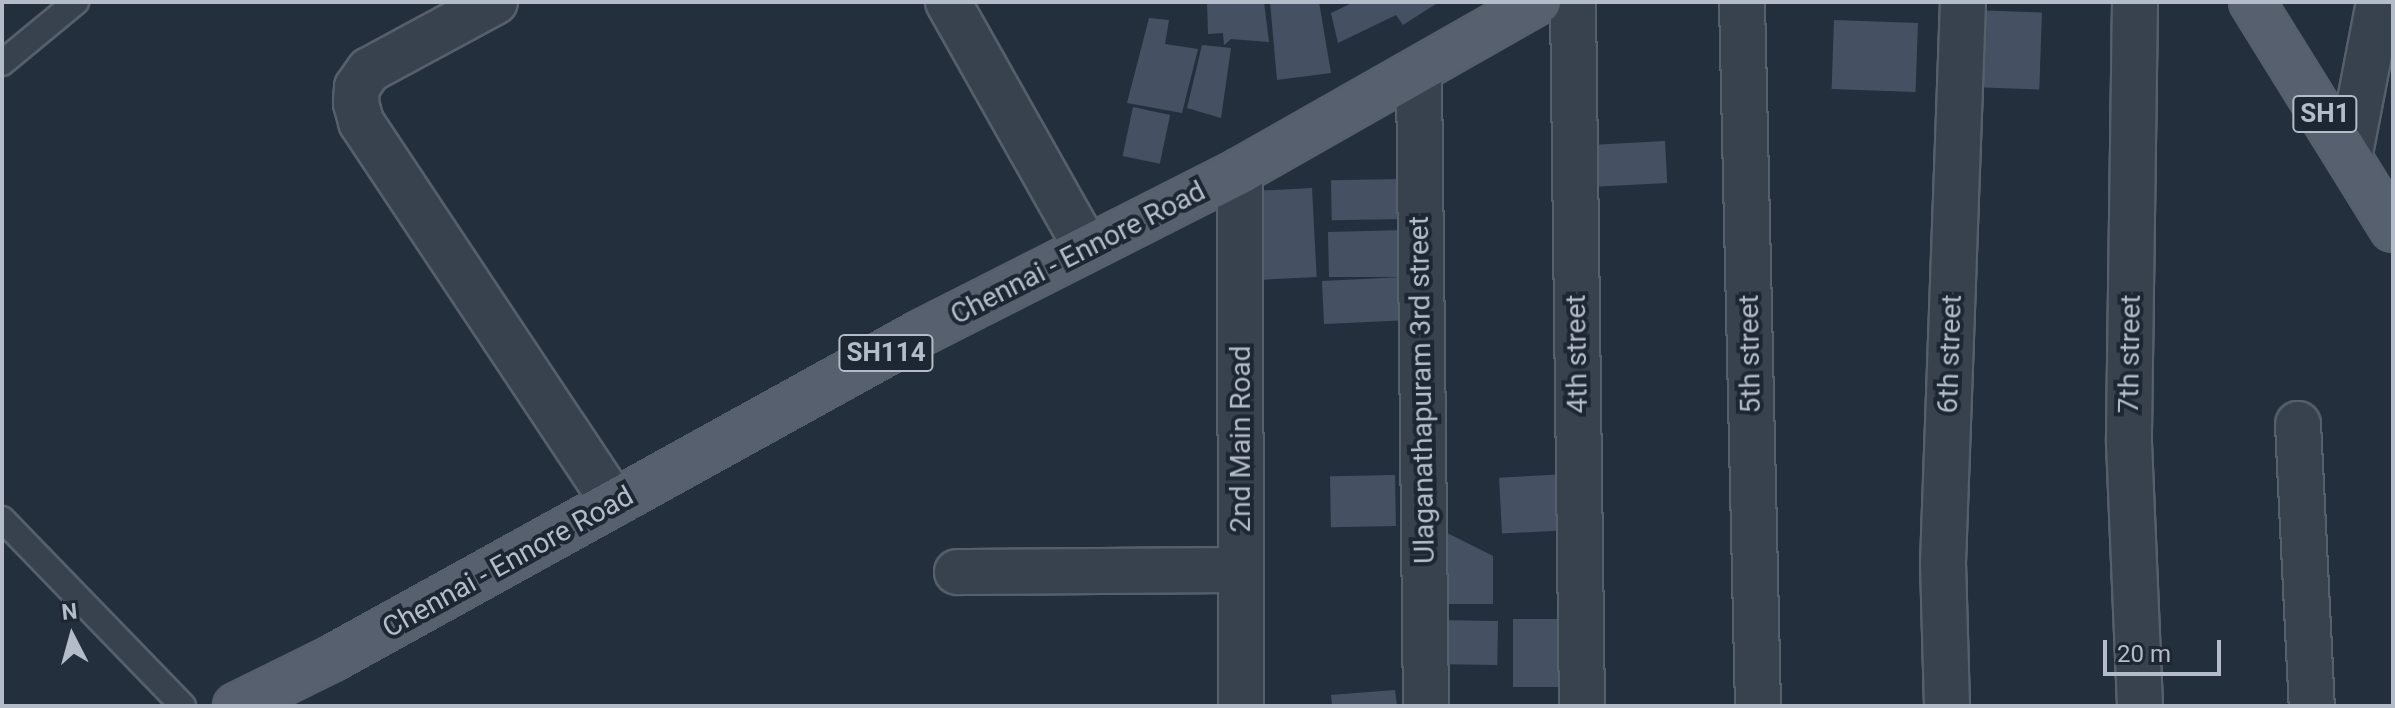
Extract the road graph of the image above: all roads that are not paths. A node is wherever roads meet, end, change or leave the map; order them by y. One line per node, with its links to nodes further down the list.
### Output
1 (76, 2): 11 (lane)
2 (495, 2): 18 (street)
3 (948, 2): 16 (street)
4 (1538, 2): 12 (main road, Chennai - Ennore Road / SH114)
5 (1573, 2): 26 (street, 4th street)
6 (1742, 2): 27 (street, 5th street)
7 (1963, 2): 28 (street, 6th street)
8 (2135, 2): 29 (street, 7th street)
9 (2252, 2): 13 (main road, SH1)
10 (2379, 2): 13 (street)
11 (2, 63)
12 (1419, 74): 14 (main road, Chennai - Ennore Road / SH114); 25 (street, Ulaganathapuram 3rd street)
13 (2350, 153): 15 (main road, SH1)
14 (1240, 171): 16 (main road, Chennai - Ennore Road / SH114); 20 (street, 2nd Main Road)
15 (2393, 229)
16 (1086, 247): 18 (main road, Chennai - Ennore Road / SH114)
17 (2298, 424): 30 (street)
18 (614, 503): 23 (main road, Chennai - Ennore Road / SH114)
19 (2, 519): 22 (lane)
20 (1241, 570): 21 (street); 24 (street, 2nd Main Road)
21 (957, 572)
22 (183, 706)
23 (236, 706)
24 (1241, 706)
25 (1426, 706)
26 (1582, 706)
27 (1758, 706)
28 (1947, 706)
29 (2140, 706)
30 (2312, 706)

